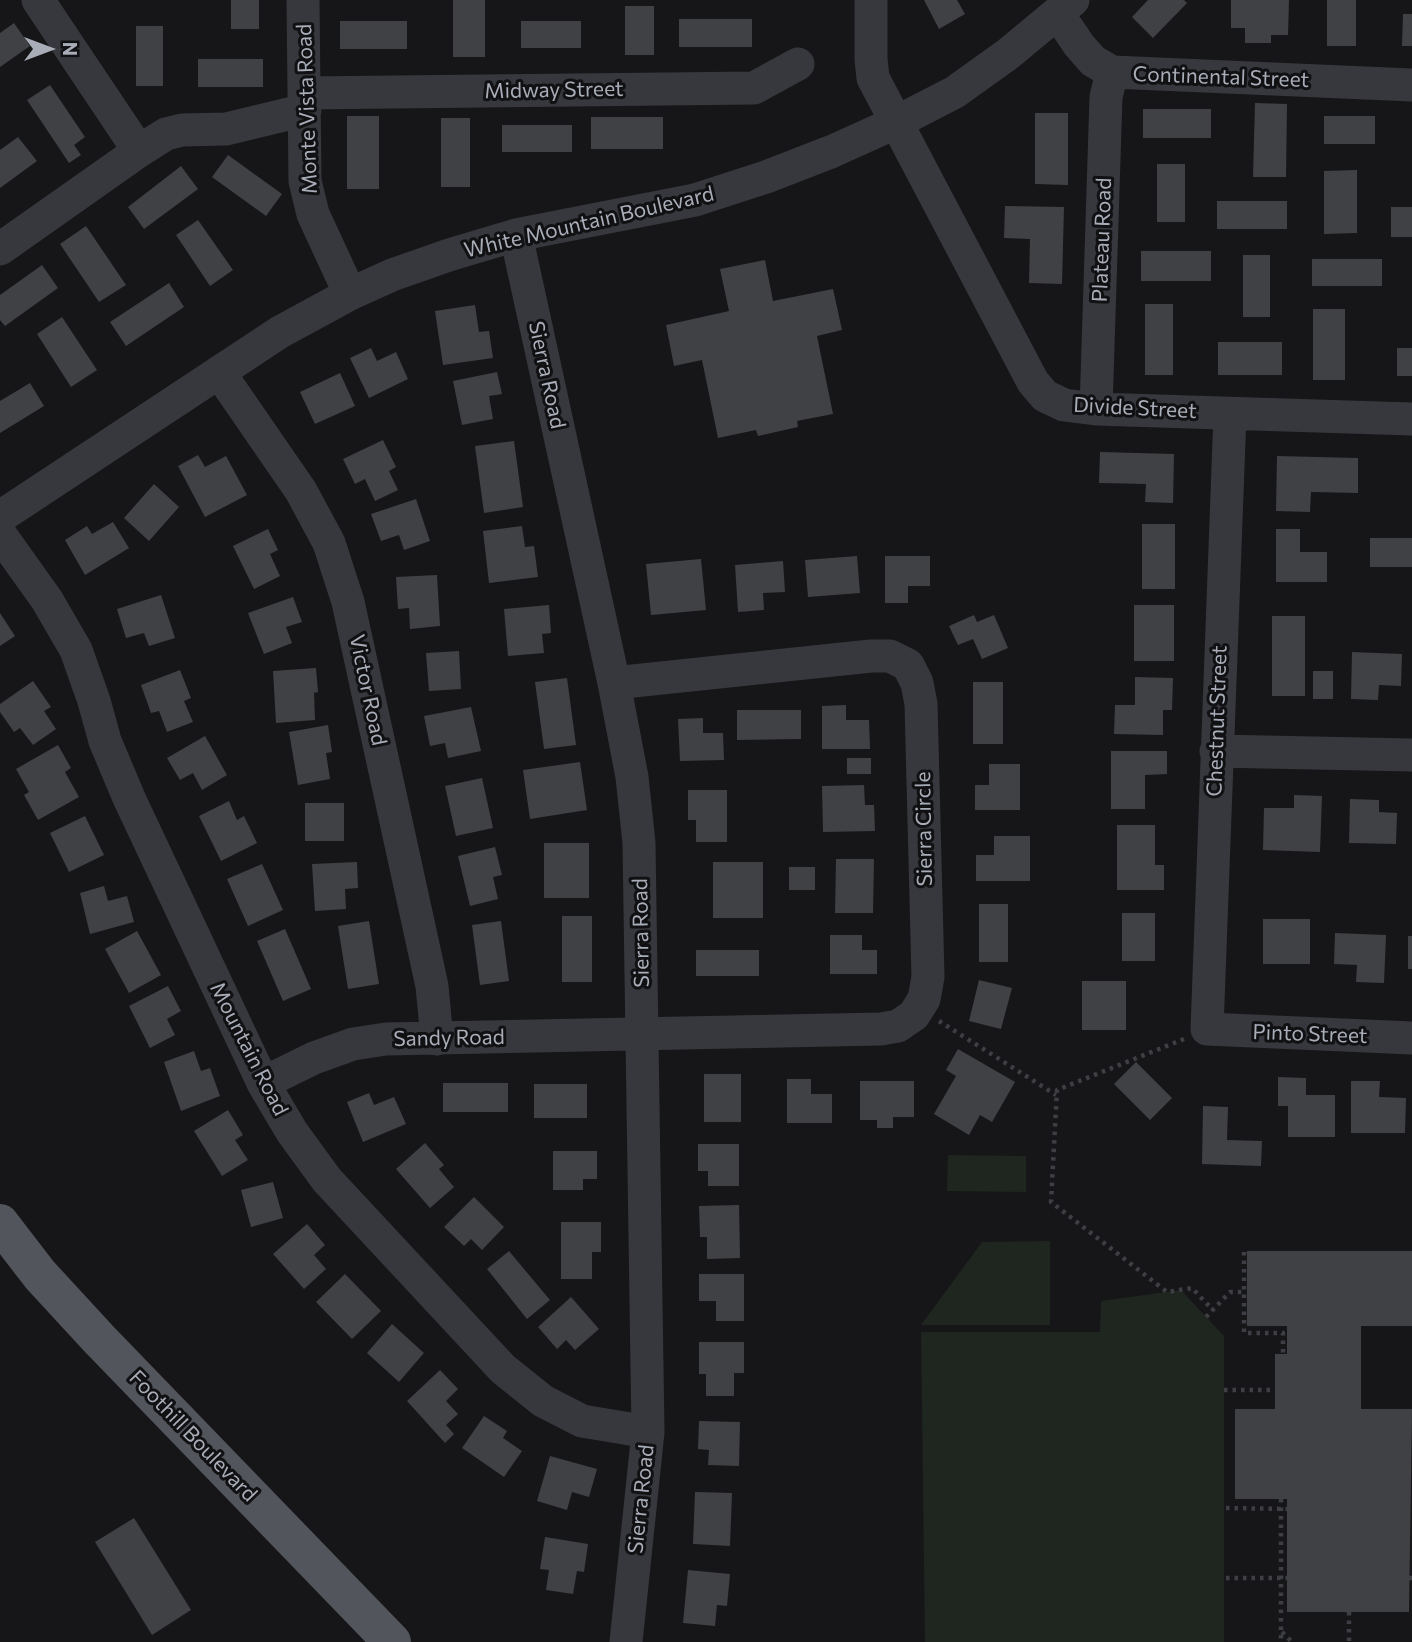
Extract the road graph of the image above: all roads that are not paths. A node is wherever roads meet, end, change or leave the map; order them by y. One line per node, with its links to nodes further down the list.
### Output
1 (38, 0): 10 (street)
2 (303, 0): 8 (street, Monte Vista Road)
3 (871, 0): 9 (street, Divide Street)
4 (1065, 7): 6 (street, Continental Street); 9 (street, White Mountain Boulevard)
5 (798, 64): 8 (street, Midway Street)
6 (1112, 72): 7 (street, Continental Street); 15 (street, Plateau Road)
7 (1412, 85)
8 (304, 101): 10 (street, Midway Street); 13 (street, Monte Vista Road)
9 (897, 122): 11 (street, White Mountain Boulevard); 15 (street, Divide Street)
10 (139, 151): 12 (street, Midway Street)
11 (516, 235): 13 (street, White Mountain Boulevard); 20 (street, Sierra Road)
12 (0, 249)
13 (350, 294): 14 (street, White Mountain Boulevard)
14 (219, 372): 18 (street, White Mountain Boulevard); 25 (street, Victor Road)
15 (1096, 409): 16 (street, Divide Street)
16 (1230, 414): 17 (street, Divide Street); 21 (street, Chestnut Street)
17 (1412, 419)
18 (0, 517)
19 (0, 534): 27 (street, Mountain Road)
20 (614, 682): 24 (street, Sierra Road); 24 (street, Sierra Circle)
21 (1216, 751): 22 (street); 23 (street, Chestnut Street)
22 (1412, 755)
23 (1207, 1029): 26 (street, Pinto Street)
24 (643, 1034): 25 (street, Sandy Road); 29 (street, Sierra Road)
25 (437, 1038): 27 (street, Sandy Road)
26 (1412, 1038)
27 (263, 1083): 29 (street, Mountain Road)
28 (0, 1223): 30 (main road, Foothill Boulevard)
29 (648, 1432): 31 (street, Sierra Road)
30 (392, 1642)
31 (626, 1642)

